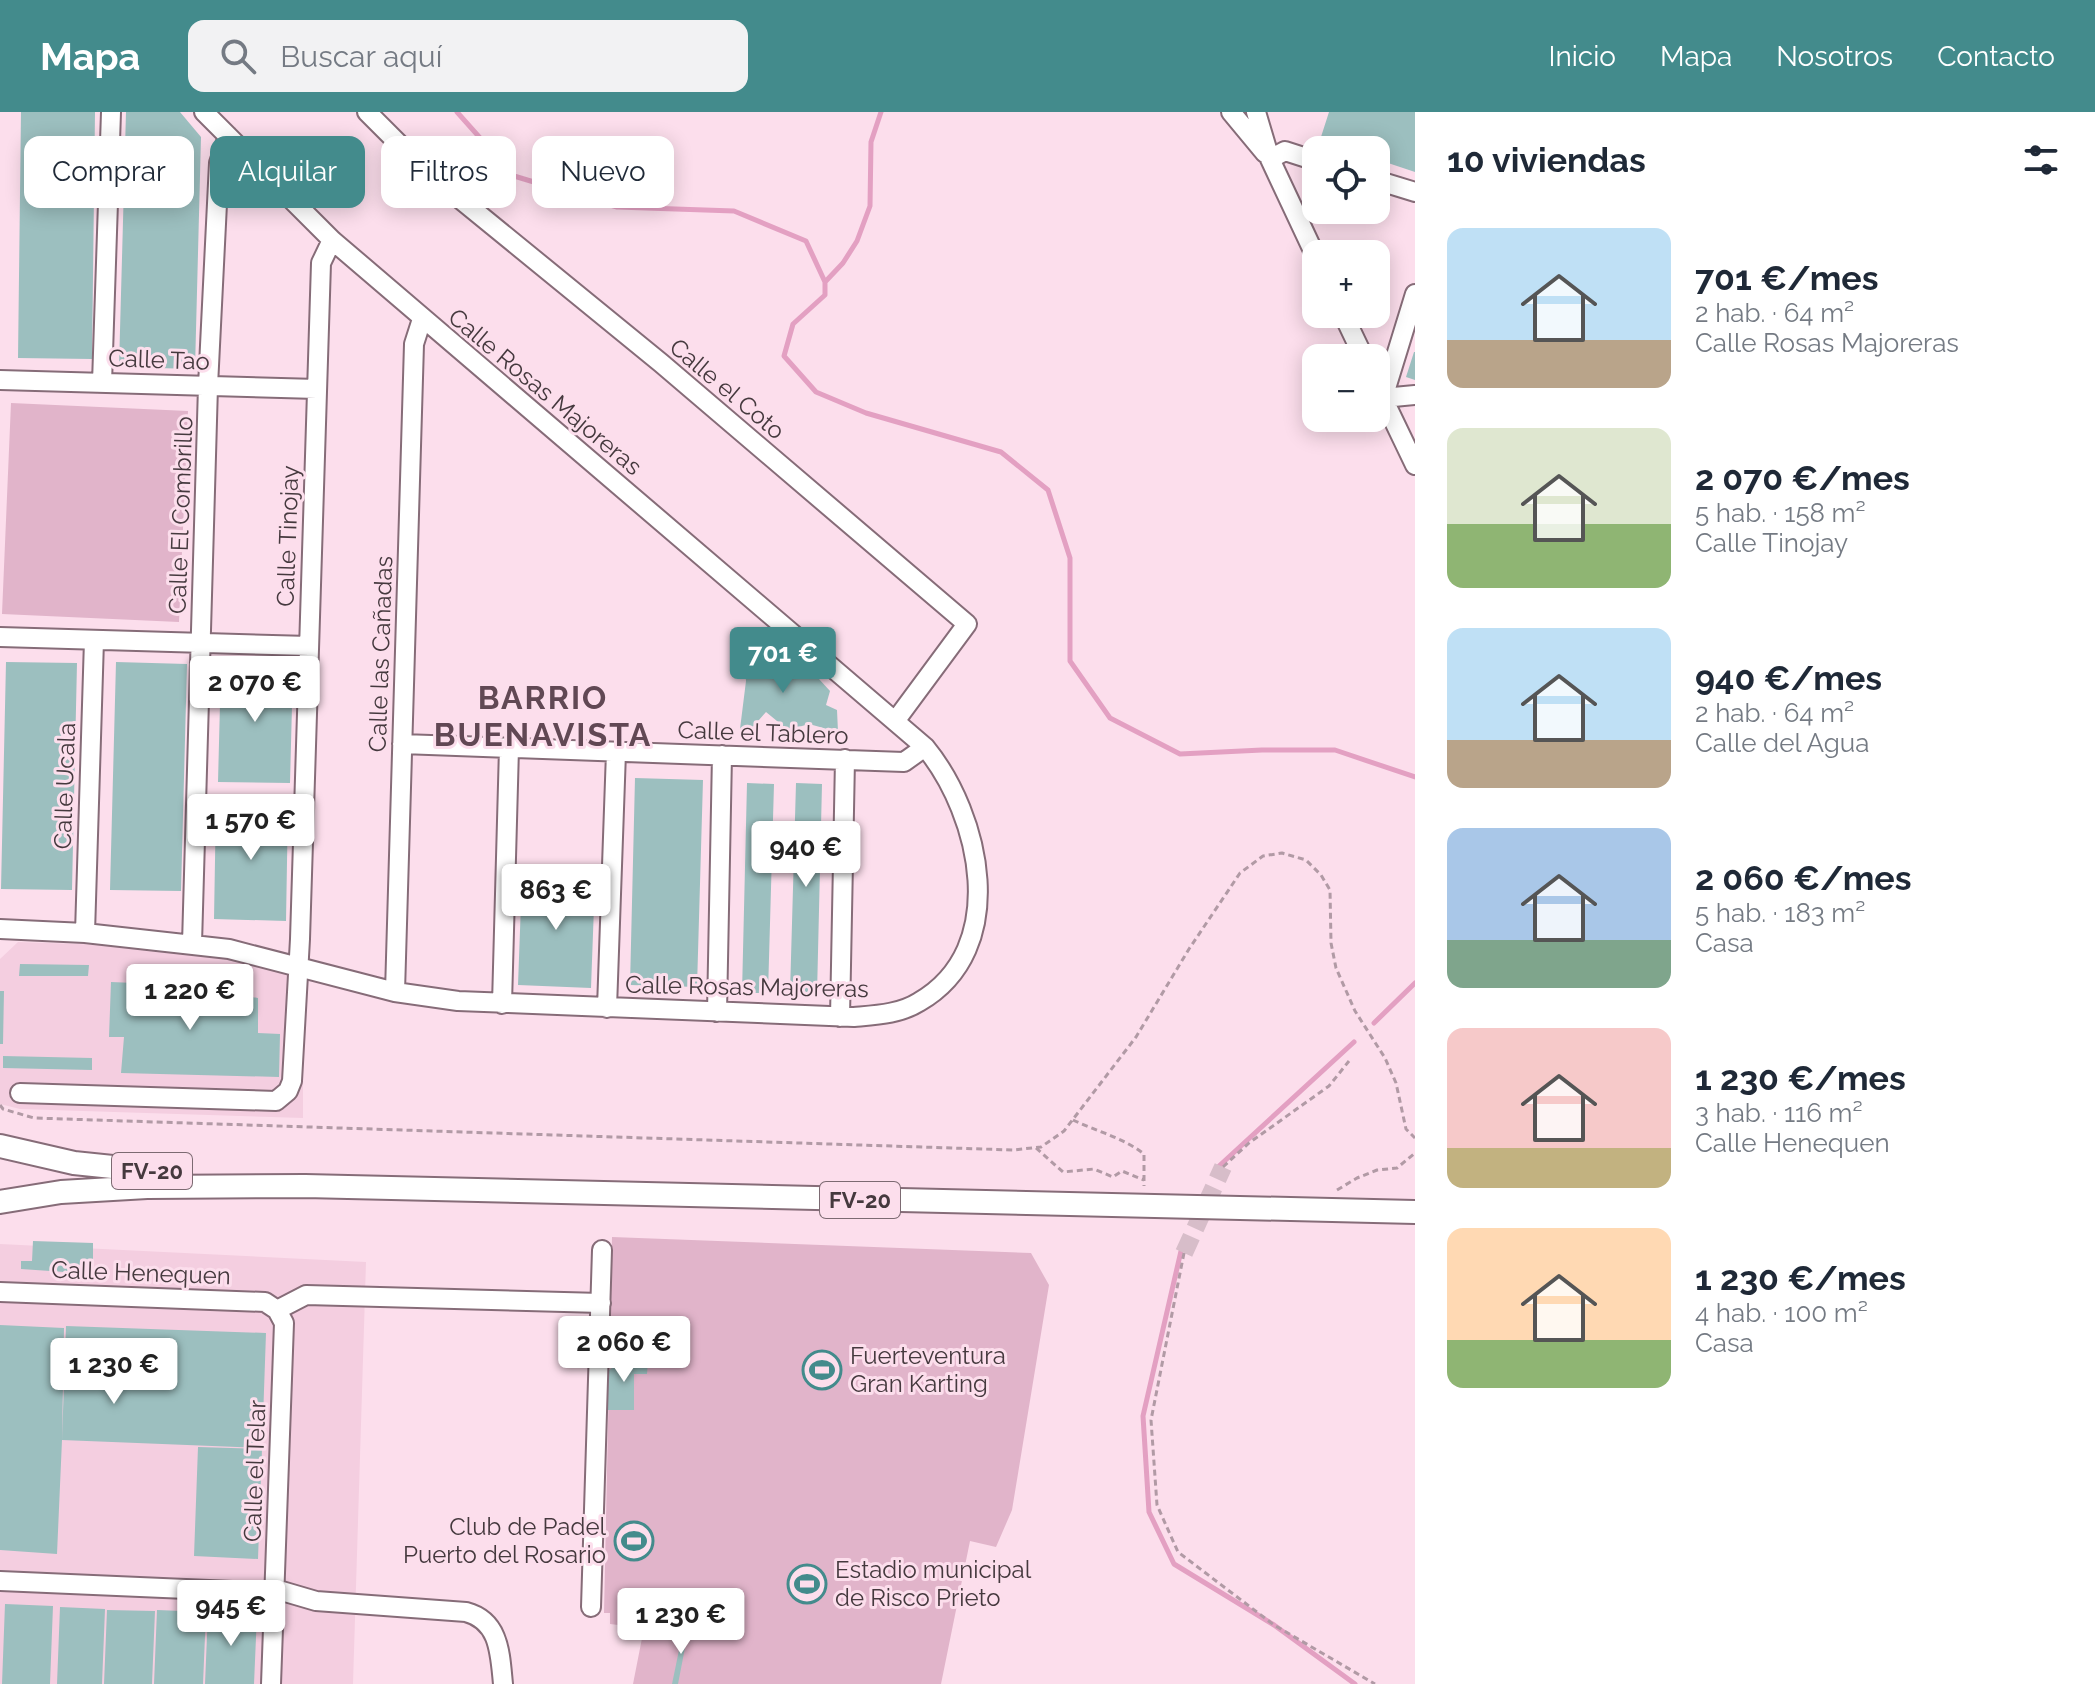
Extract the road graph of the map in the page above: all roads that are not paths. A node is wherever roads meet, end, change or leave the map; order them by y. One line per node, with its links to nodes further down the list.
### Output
1 (111, 112): 19 (street)
2 (204, 112): 6 (street, Calle Rosas Majoreras)
3 (367, 112): 30 (street, Calle el Coto)
4 (1231, 112): 8 (street)
5 (1256, 112): 8 (street)
6 (228, 136)
7 (1302, 156): 8 (street)
8 (1270, 159): 14 (street)
9 (1390, 184): 10 (street)
10 (1415, 192)
11 (217, 208): 20 (street, Calle El Combrillo)
12 (300, 208): 13 (street, Calle Rosas Majoreras)
13 (332, 240): 16 (street, Calle Rosas Majoreras); 21 (street, Calle Tinojay)
14 (1308, 240)
15 (1415, 294): 17 (street)
16 (422, 319): 30 (street, Calle Rosas Majoreras); 31 (street, Calle las Cañadas)
17 (1390, 361)
18 (0, 380): 19 (street, Calle Tao)
19 (102, 383): 20 (street, Calle Tao)
20 (208, 386): 21 (street, Calle Tao); 28 (street, Calle El Combrillo)
21 (317, 389): 29 (street, Calle Tinojay)
22 (1390, 392): 23 (street)
23 (1415, 395)
24 (1390, 414): 25 (street)
25 (1415, 465)
26 (0, 637): 27 (street)
27 (94, 640): 28 (street); 38 (street, Calle Ucala)
28 (201, 643): 29 (street); 39 (street, Calle El Combrillo)
29 (309, 646): 40 (street, Calle Tinojay)
30 (896, 720): 32 (street, Calle Rosas Majoreras)
31 (402, 744): 33 (street, Calle el Tablero); 41 (street, Calle las Cañadas)
32 (925, 747): 36 (street, Calle el Tablero); 45 (street, Calle Rosas Majoreras)
33 (509, 748): 34 (street, Calle el Tablero); 42 (street)
34 (616, 752): 35 (street, Calle el Tablero); 43 (street)
35 (722, 755): 36 (street, Calle el Tablero); 44 (street)
36 (845, 759): 45 (street)
37 (0, 929): 38 (street, Calle Rosas Majoreras)
38 (85, 933): 39 (street, Calle Rosas Majoreras)
39 (192, 944): 40 (street, Calle Rosas Majoreras)
40 (296, 965): 41 (street, Calle Rosas Majoreras); 46 (street, Calle Tinojay)
41 (395, 992): 42 (street, Calle Rosas Majoreras)
42 (502, 1004): 43 (street, Calle Rosas Majoreras)
43 (607, 1008): 44 (street, Calle Rosas Majoreras)
44 (717, 1012): 45 (street, Calle Rosas Majoreras)
45 (840, 1017)
46 (20, 1093)
47 (0, 1146): 48 (main road, FV-20)
48 (305, 1186): 49 (main road, FV-20); 50 (main road, FV-20)
49 (0, 1202)
50 (1415, 1212)
51 (602, 1250): 53 (street)
52 (0, 1292): 54 (street, Calle Henequen)
53 (601, 1303): 54 (street); 57 (street)
54 (277, 1310): 56 (street, Calle el Telar)
55 (0, 1581): 56 (street)
56 (275, 1589): 58 (street, Calle el Telar); 59 (street)
57 (591, 1607)
58 (271, 1684)
59 (503, 1684)

